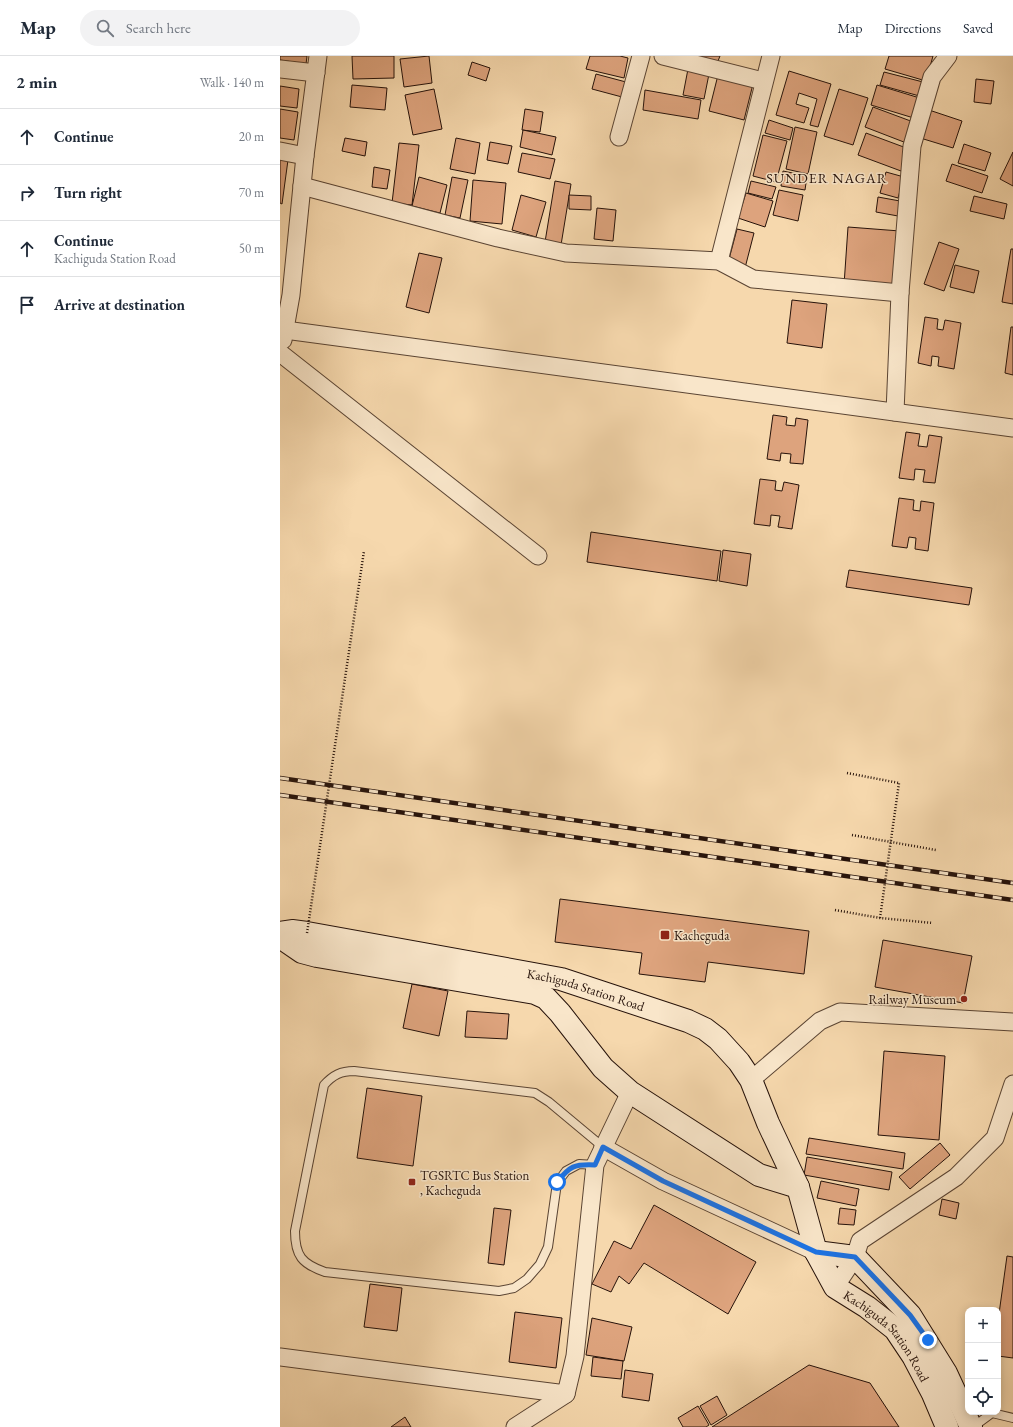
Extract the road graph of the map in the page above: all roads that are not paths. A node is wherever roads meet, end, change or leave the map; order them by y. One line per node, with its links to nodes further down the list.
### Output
1 (318, 56): 7 (street)
2 (641, 56): 9 (street)
3 (663, 56): 8 (street)
4 (771, 56): 8 (street)
5 (948, 56): 14 (street)
6 (280, 69): 7 (street)
7 (316, 73): 11 (street)
8 (763, 81): 13 (street)
9 (619, 137)
10 (280, 151): 11 (street)
11 (305, 156): 12 (street)
12 (302, 186): 13 (street); 15 (street)
13 (719, 262): 14 (street)
14 (900, 293): 18 (street)
15 (286, 295): 16 (street)
16 (285, 330): 17 (street); 18 (street)
17 (280, 354): 20 (street)
18 (895, 412): 19 (street)
19 (1013, 428)
20 (538, 556)
21 (280, 933): 24 (main road, Kachiguda Station Road)
22 (280, 937): 26 (main road, Kachiguda Station Road)
23 (1013, 1022): 24 (street)
24 (751, 1080): 29 (main road, Kachiguda Station Road)
25 (1013, 1084): 31 (street)
26 (630, 1092): 27 (street); 29 (main road, Kachiguda Station Road)
27 (603, 1147): 28 (street); 28 (lane); 30 (street)
28 (595, 1165): 34 (street)
29 (798, 1187): 30 (main road, Kachiguda Station Road)
30 (816, 1252): 31 (main road); 32 (main road, Kachiguda Station Road)
31 (855, 1257): 32 (street); 38 (main road, Kachiguda Station Road)
32 (835, 1287): 37 (main road, Kachiguda Station Road)
33 (280, 1357): 34 (street)
34 (566, 1394): 36 (street)
35 (1013, 1418): 38 (lane)
36 (515, 1427)
37 (947, 1427)
38 (972, 1427)

